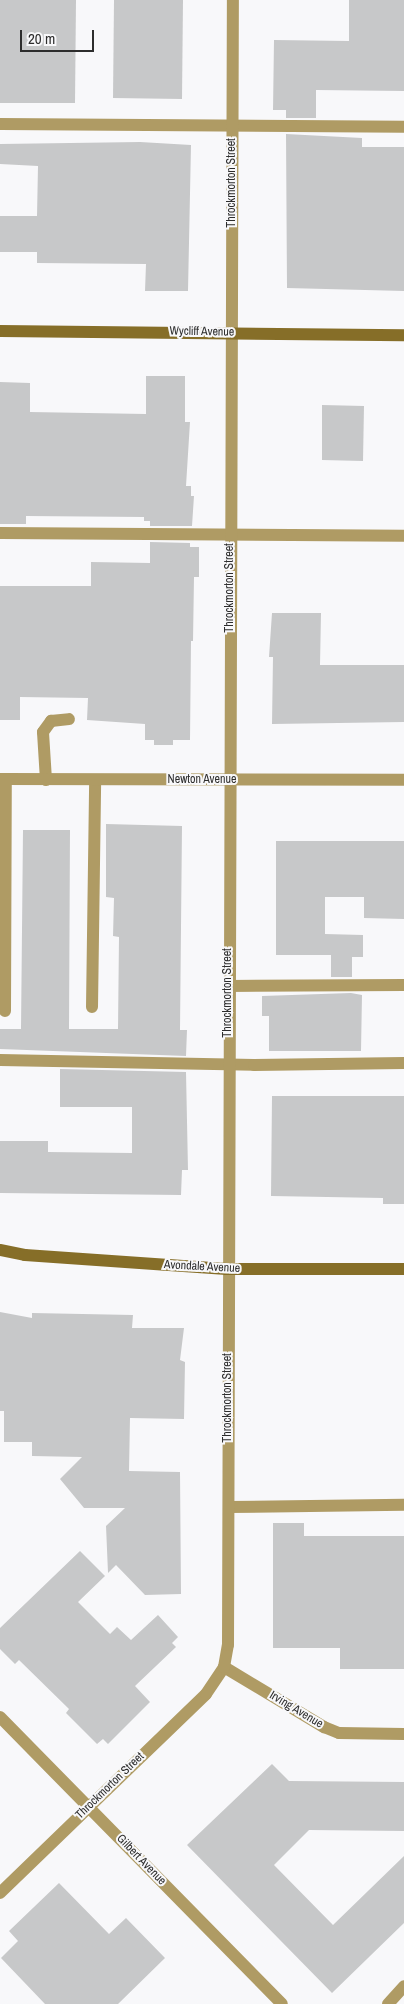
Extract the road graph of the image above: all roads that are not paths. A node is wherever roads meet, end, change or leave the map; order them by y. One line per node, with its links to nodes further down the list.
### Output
1 (233, 0): 3 (street, Throckmorton Street)
2 (0, 124): 3 (street)
3 (232, 126): 4 (street); 6 (street, Throckmorton Street)
4 (404, 127)
5 (0, 331): 6 (main road, Wycliff Avenue)
6 (231, 332): 7 (main road, Wycliff Avenue); 9 (street, Throckmorton Street)
7 (404, 335)
8 (0, 533): 9 (street)
9 (230, 533): 10 (street); 15 (street, Throckmorton Street)
10 (404, 536)
11 (69, 719): 13 (street)
12 (3, 779): 13 (street, Newton Avenue); 20 (street)
13 (46, 780): 14 (street, Newton Avenue)
14 (96, 780): 15 (street, Newton Avenue); 19 (street)
15 (229, 780): 16 (street, Newton Avenue); 18 (street, Throckmorton Street)
16 (404, 780)
17 (404, 985): 18 (street)
18 (228, 986): 23 (street, Throckmorton Street)
19 (92, 1007)
20 (5, 1011)
21 (0, 1060): 23 (street)
22 (404, 1063): 23 (street)
23 (228, 1064): 25 (street, Throckmorton Street)
24 (0, 1250): 25 (main road, Avondale Avenue)
25 (227, 1269): 26 (main road, Avondale Avenue); 28 (street, Throckmorton Street)
26 (404, 1269)
27 (404, 1505): 28 (street)
28 (229, 1507): 29 (street, Throckmorton Street)
29 (224, 1667): 31 (street, Irving Avenue); 32 (street, Throckmorton Street)
30 (0, 1717): 32 (street, Gilbert Avenue)
31 (404, 1734)
32 (89, 1807): 33 (street, Throckmorton Street); 35 (street, Gilbert Avenue)
33 (0, 1893)
34 (404, 1986): 36 (street)
35 (282, 2004)
36 (388, 2004)

